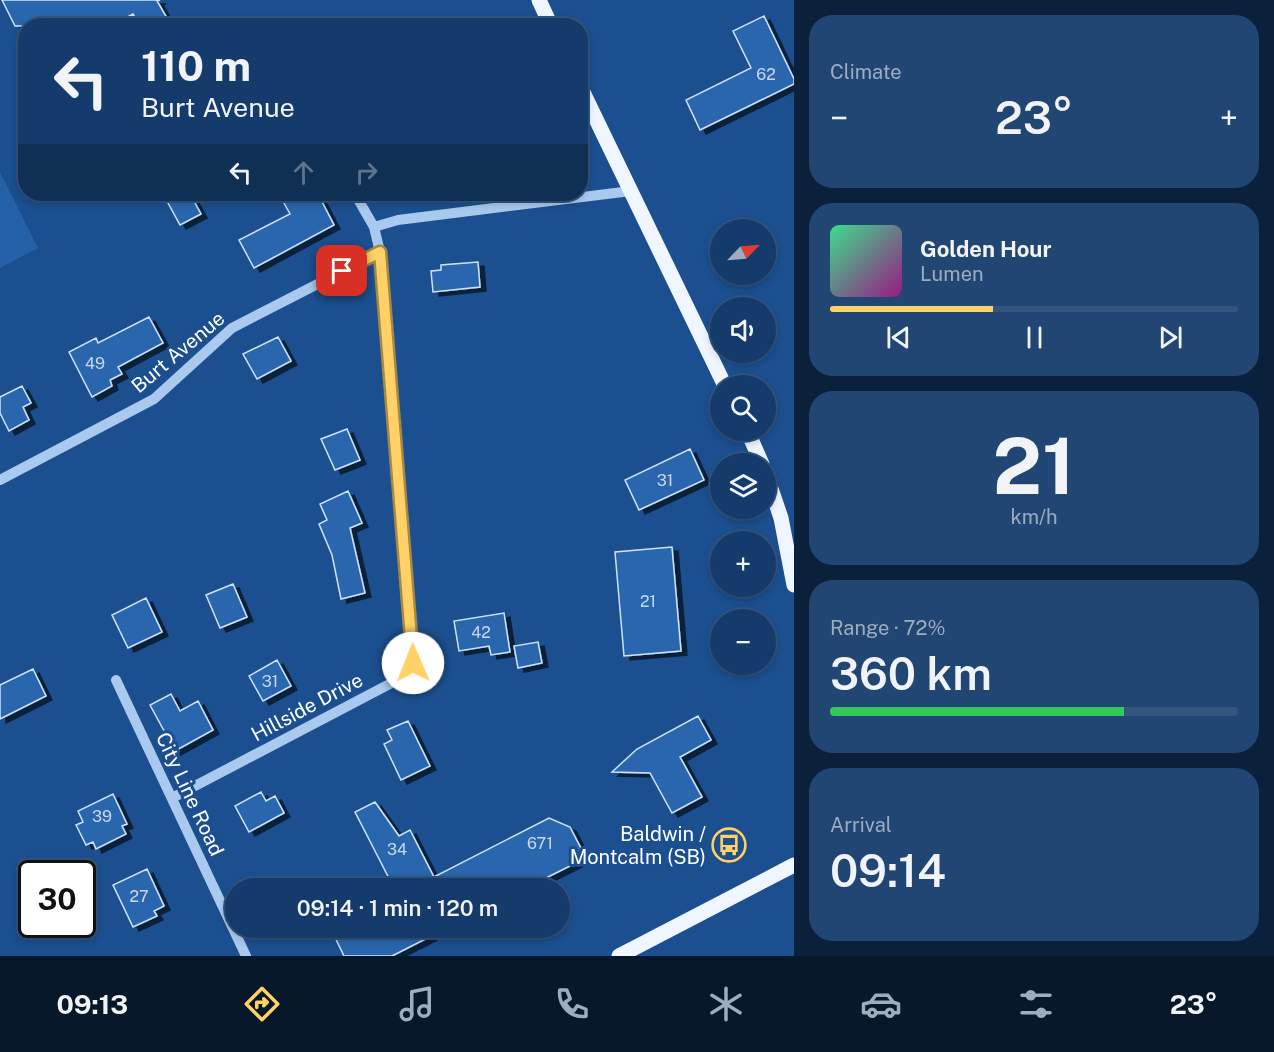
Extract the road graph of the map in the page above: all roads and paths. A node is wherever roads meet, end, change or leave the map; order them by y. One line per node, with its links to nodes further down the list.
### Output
1 (539, 0): 2 (main road)
2 (547, 18)
3 (588, 102): 4 (main road)
4 (631, 191): 5 (street); 10 (main road)
5 (588, 196)
6 (359, 201): 8 (street, Hillside Drive)
7 (551, 201): 8 (street)
8 (374, 227): 9 (street, Hillside Drive)
9 (380, 252): 11 (street, Burt Avenue); 15 (street, Hillside Drive)
10 (720, 375)
11 (0, 480)
12 (776, 503): 13 (main road)
13 (794, 585)
14 (116, 680): 15 (street, City Line Road)
15 (172, 798): 17 (street, City Line Road)
16 (794, 865): 18 (main road)
17 (246, 956)
18 (619, 956)

